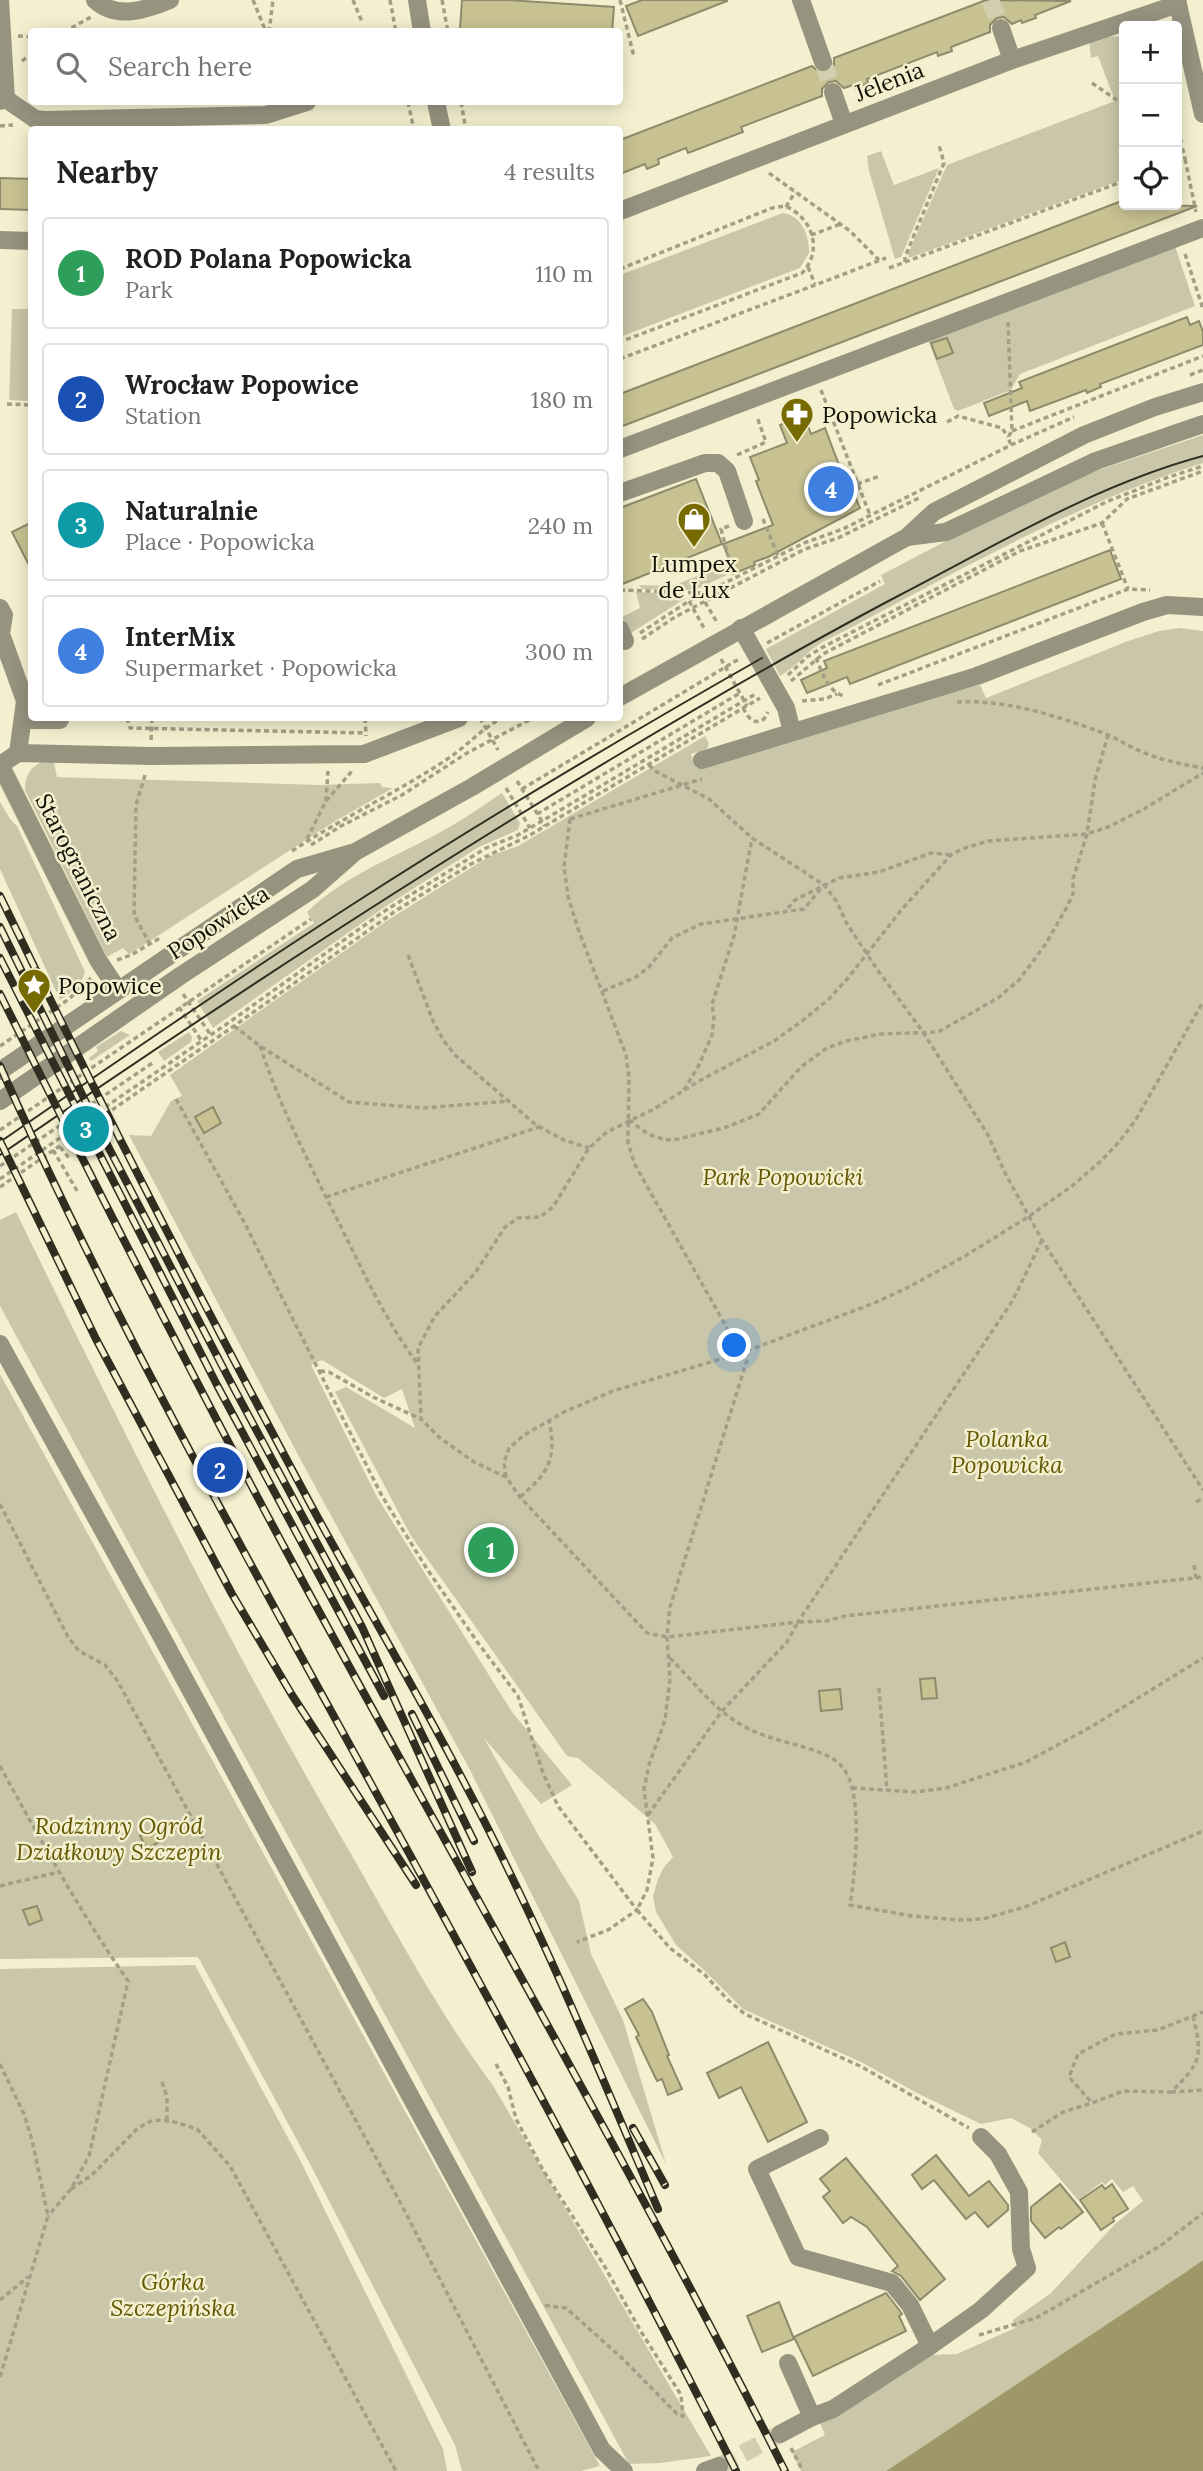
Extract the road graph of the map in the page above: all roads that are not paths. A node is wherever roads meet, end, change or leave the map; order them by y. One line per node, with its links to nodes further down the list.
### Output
1 (0, 0): 12 (street)
2 (170, 0): 6 (street)
3 (417, 0): 7 (street)
4 (801, 0): 10 (street)
5 (1177, 2): 9 (street, Jelenia); 15 (street)
6 (99, 4)
7 (421, 28)
8 (1001, 28): 9 (street)
9 (1012, 60): 17 (street, Jelenia)
10 (823, 62)
11 (833, 92): 17 (street)
12 (3, 100): 16 (street)
13 (301, 105): 16 (street)
14 (437, 105): 18 (street)
15 (1203, 114)
16 (266, 122)
17 (845, 124): 19 (street, Jelenia)
18 (441, 126)
19 (623, 210)
20 (1200, 222): 25 (street)
21 (0, 240): 22 (street)
22 (28, 241)
23 (1198, 386): 28 (street)
24 (1203, 424): 28 (street)
25 (623, 448)
26 (623, 492): 27 (street)
27 (744, 520)
28 (907, 537): 31 (street)
29 (0, 607): 33 (street)
30 (1203, 607): 37 (street)
31 (741, 628): 32 (street); 37 (street)
32 (623, 693)
33 (24, 720): 34 (street); 38 (street)
34 (28, 720)
35 (451, 721): 38 (street)
36 (582, 721): 41 (street, Popowicka)
37 (792, 732): 39 (street)
38 (18, 753): 40 (street)
39 (702, 760)
40 (0, 765): 42 (street, Starograniczna)
41 (355, 852): 42 (street, Popowicka); 44 (street, Popowicka)
42 (118, 990): 43 (street, Popowicka)
43 (0, 1072)
44 (0, 1101)
45 (0, 1344): 52 (street)
46 (981, 2137): 48 (street)
47 (820, 2138): 48 (street)
48 (930, 2346): 50 (street)
49 (788, 2363): 50 (street)
50 (812, 2417): 51 (street)
51 (780, 2434)
52 (624, 2471)

